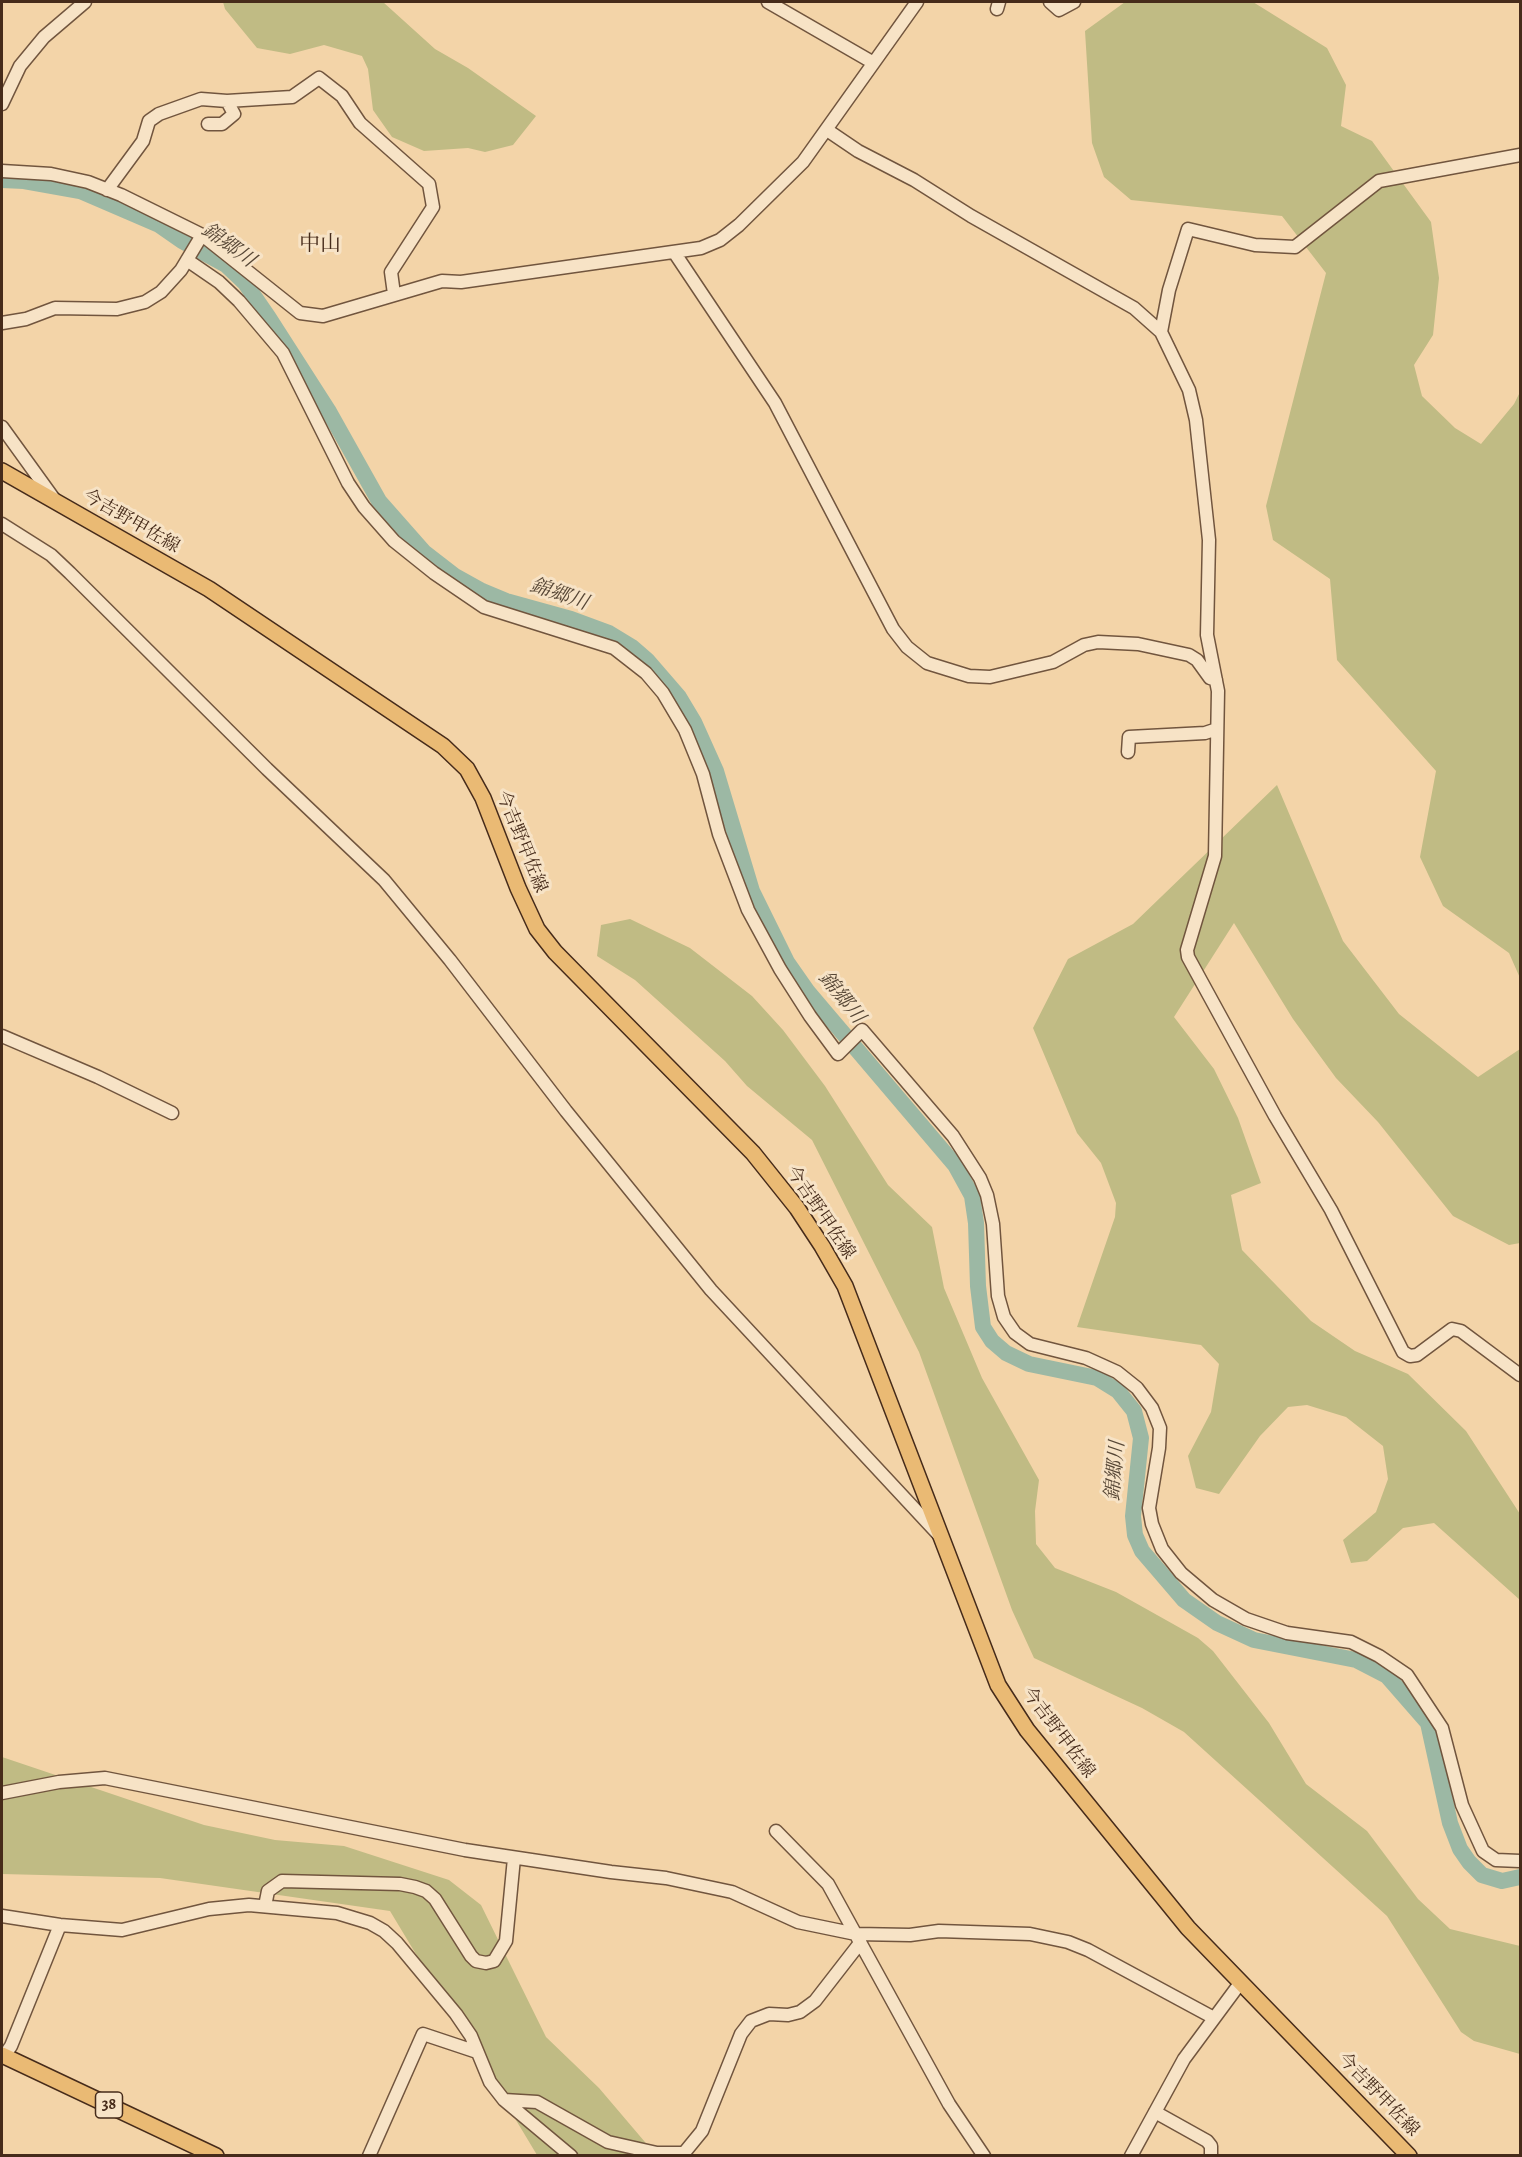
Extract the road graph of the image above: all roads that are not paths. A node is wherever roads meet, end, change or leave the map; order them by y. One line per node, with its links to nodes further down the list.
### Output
1 (86, 2): 8 (street)
2 (768, 2): 6 (street)
3 (916, 2): 6 (street)
4 (1050, 2): 5 (street)
5 (1074, 2)
6 (872, 62): 10 (street)
7 (227, 101): 9 (street); 13 (street); 17 (street)
8 (2, 104)
9 (208, 124)
10 (827, 130): 15 (street); 19 (street)
11 (1521, 155): 19 (street)
12 (2, 171): 13 (street)
13 (107, 190): 14 (street)
14 (202, 236): 16 (street); 17 (street)
15 (674, 252): 17 (street); 24 (street)
16 (187, 260): 18 (street); 34 (street)
17 (394, 294)
18 (2, 323)
19 (1161, 332): 24 (street)
20 (2, 427): 22 (street)
21 (2, 471): 22 (main road, 今吉野甲佐線)
22 (57, 502): 30 (main road, 今吉野甲佐線)
23 (2, 524): 30 (street)
24 (1216, 680): 25 (street)
25 (1217, 729): 26 (street); 29 (street)
26 (1128, 752)
27 (2, 1036): 28 (street)
28 (172, 1113)
29 (1521, 1375)
30 (942, 1538): 39 (main road, 今吉野甲佐線)
31 (2, 1793): 33 (street)
32 (776, 1832): 38 (street)
33 (514, 1858): 35 (street); 38 (street)
34 (1521, 1861)
35 (265, 1906): 37 (street); 41 (street)
36 (2, 1916): 37 (street)
37 (60, 1925): 42 (street)
38 (858, 1939): 40 (street); 43 (street); 48 (street)
39 (1242, 1982): 40 (street); 51 (main road, 今吉野甲佐線)
40 (1214, 2018): 44 (street)
41 (477, 2052): 43 (street); 46 (street)
42 (3, 2055): 45 (main road, 38)
43 (504, 2100): 47 (street)
44 (1155, 2112): 49 (street); 50 (street)
45 (216, 2156)
46 (369, 2156)
47 (571, 2156)
48 (984, 2156)
49 (1131, 2156)
50 (1211, 2156)
51 (1409, 2156)

